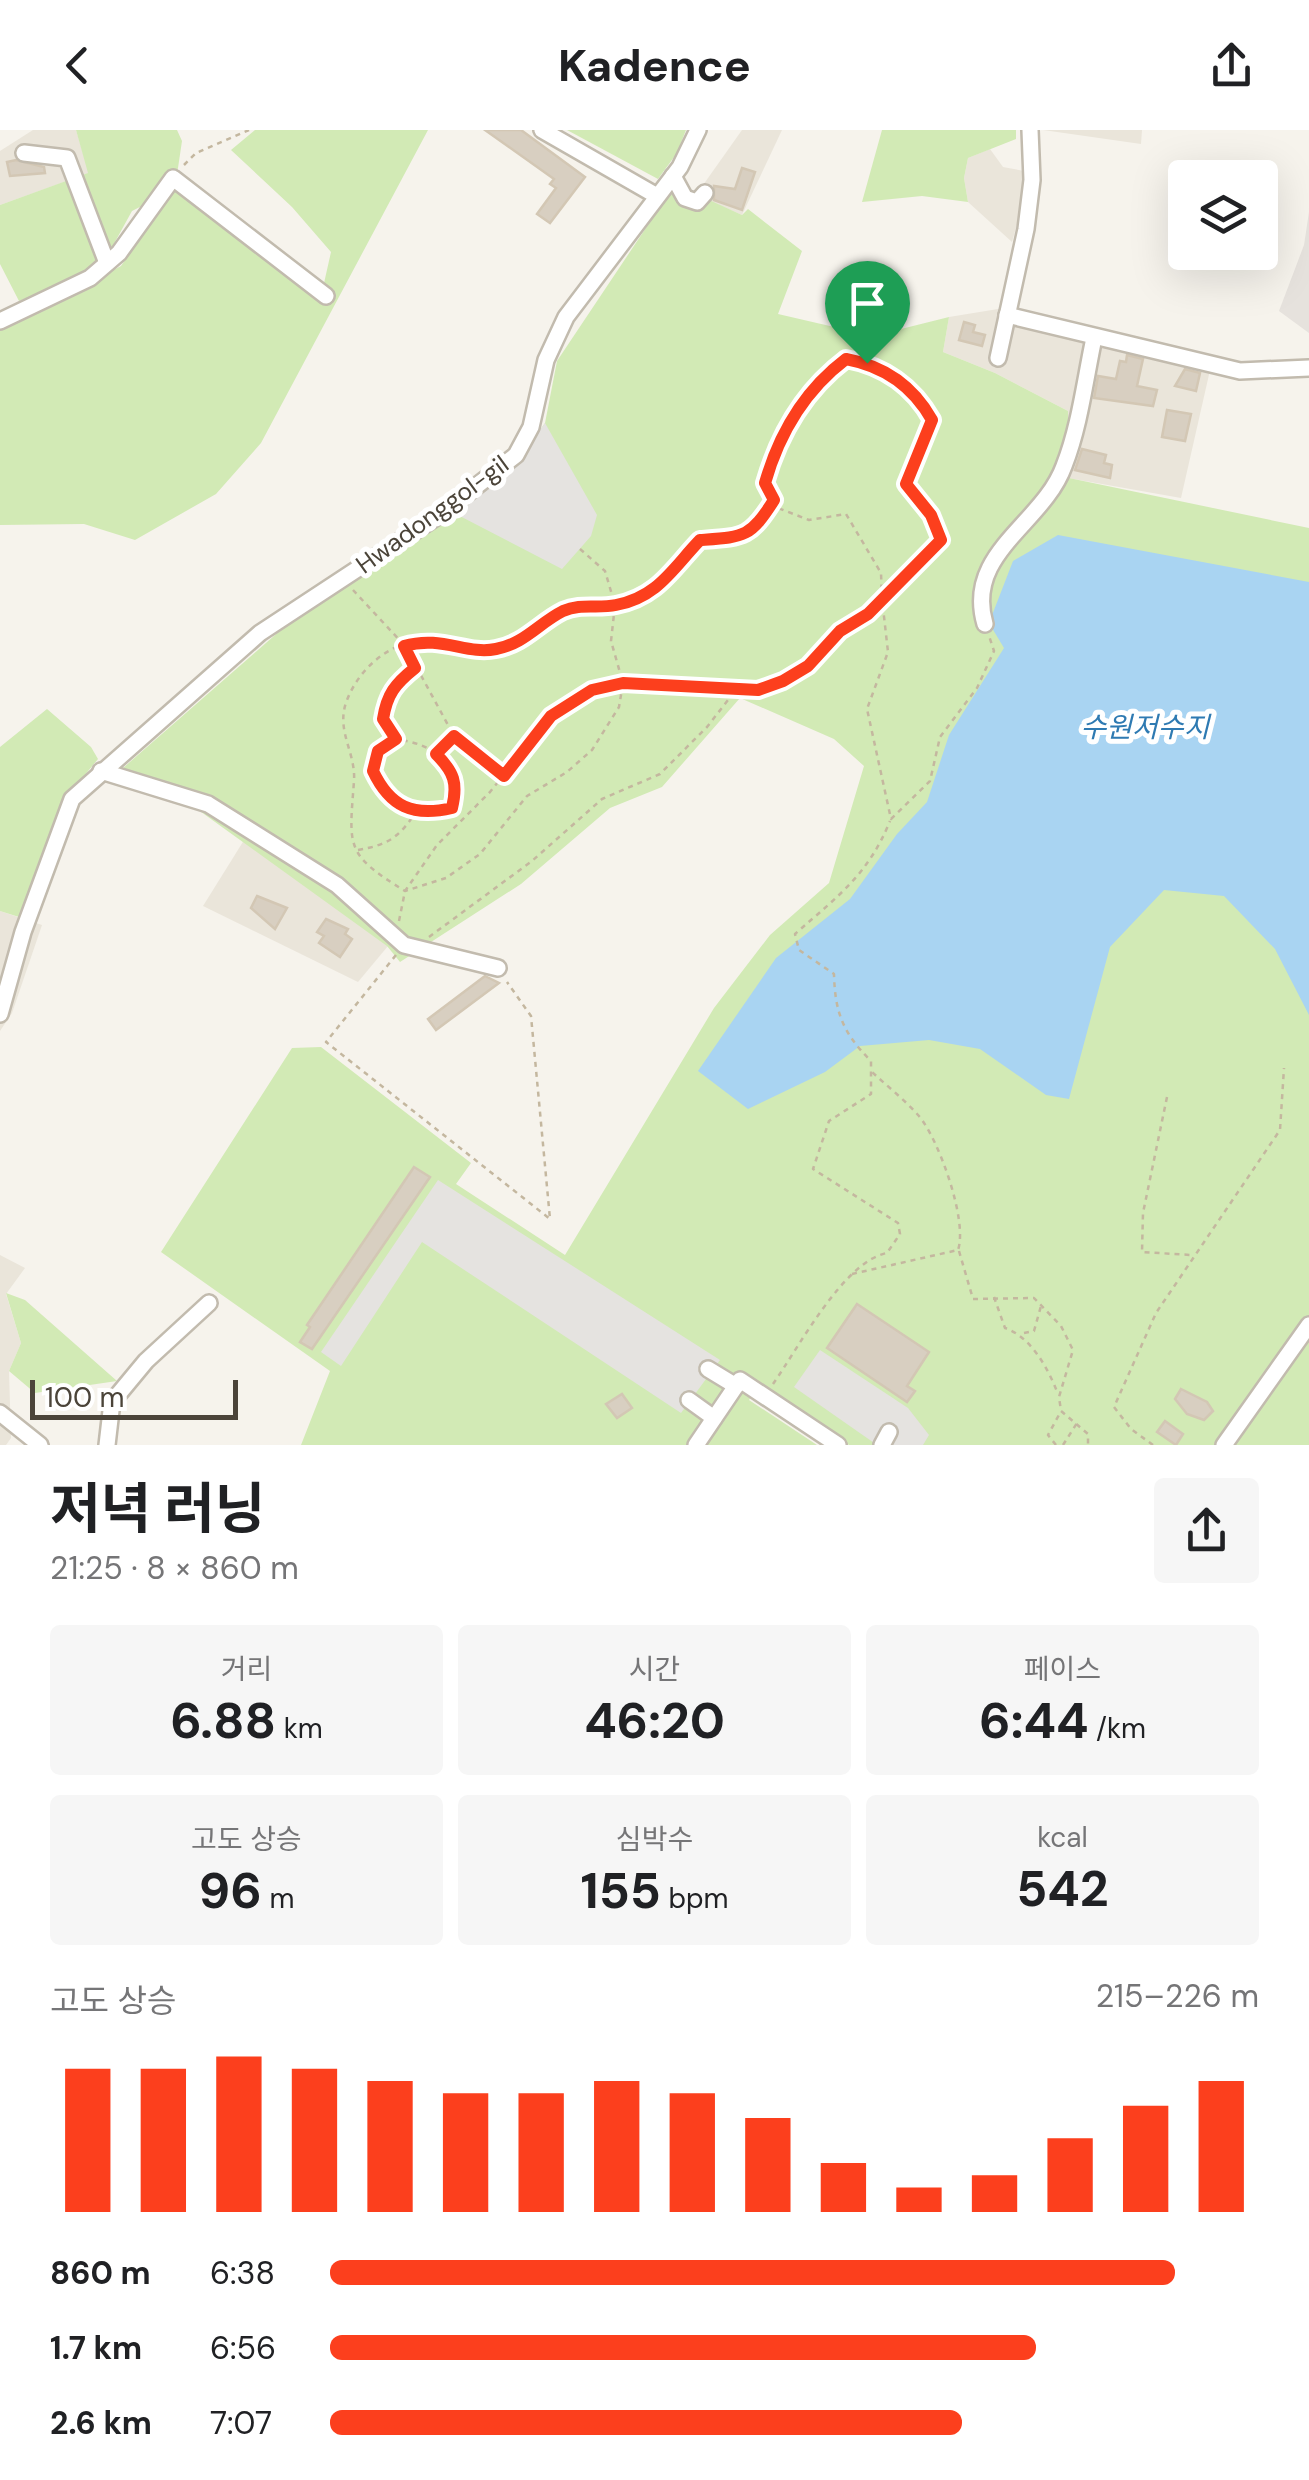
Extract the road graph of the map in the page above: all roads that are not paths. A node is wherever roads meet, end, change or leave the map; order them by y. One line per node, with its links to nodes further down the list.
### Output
1 (542, 130): 7 (street)
2 (698, 130): 5 (street, Hwadonggol-gil)
3 (1030, 130): 10 (street)
4 (24, 153): 8 (street)
5 (672, 176): 6 (street); 7 (street, Hwadonggol-gil)
6 (706, 192)
7 (657, 196): 16 (street, Hwadonggol-gil)
8 (108, 262): 9 (street); 11 (street)
9 (326, 296)
10 (1007, 315): 12 (street); 13 (street)
11 (0, 321)
12 (1094, 338): 14 (street); 15 (street)
13 (998, 358)
14 (1309, 368)
15 (985, 624)
16 (101, 772): 17 (street); 18 (street, Hwadonggol-gil)
17 (498, 968)
18 (0, 1014)
19 (209, 1303): 27 (street)
20 (1309, 1325): 30 (street)
21 (708, 1369): 22 (street)
22 (738, 1383): 25 (street); 29 (street)
23 (689, 1400): 25 (street)
24 (0, 1413): 26 (street)
25 (714, 1418): 28 (street)
26 (40, 1445)
27 (108, 1445)
28 (696, 1445)
29 (838, 1445)
30 (1224, 1445)

